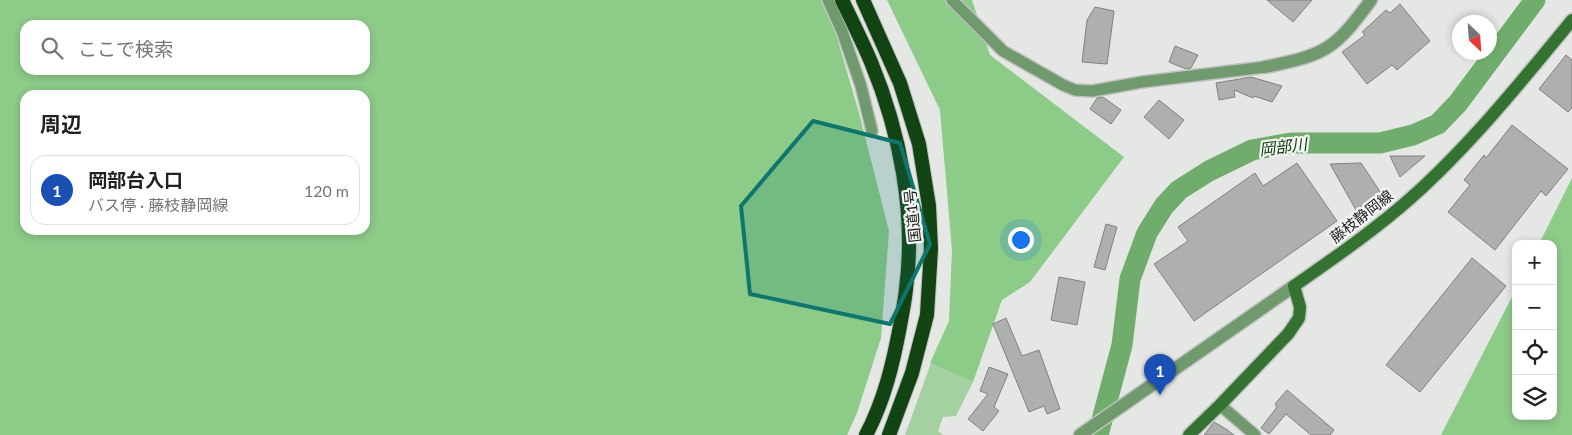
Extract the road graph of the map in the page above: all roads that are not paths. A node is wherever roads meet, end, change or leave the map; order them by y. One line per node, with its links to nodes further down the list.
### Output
1 (828, 0): 8 (street)
2 (842, 0): 12 (highway, 国道1号)
3 (863, 0): 13 (highway, 国道1号)
4 (952, 0): 7 (street)
5 (1371, 0): 7 (street)
6 (1572, 20): 9 (main road, 藤枝静岡線)
7 (1266, 67)
8 (872, 131)
9 (1294, 286): 10 (main road); 11 (street)
10 (1220, 405): 14 (main road); 15 (street)
11 (1082, 434)
12 (866, 435)
13 (889, 435)
14 (1189, 435)
15 (1256, 435)

